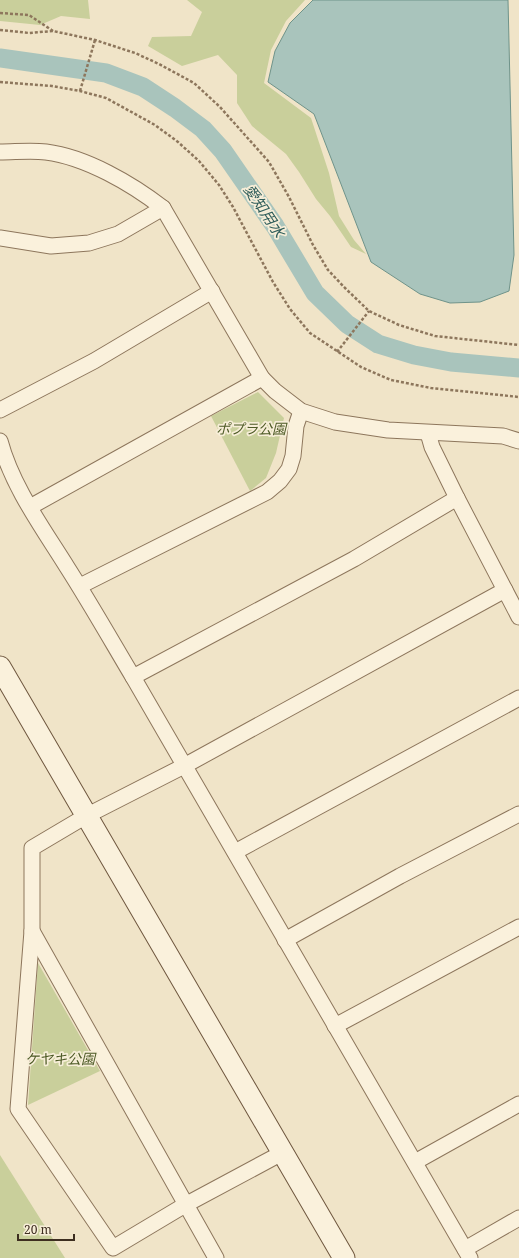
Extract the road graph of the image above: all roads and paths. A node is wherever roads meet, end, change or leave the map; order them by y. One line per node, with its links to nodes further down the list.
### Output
1 (0, 13): 3 (path)
2 (0, 30): 3 (path)
3 (53, 31): 4 (path)
4 (95, 40): 6 (path); 11 (path)
5 (0, 82): 6 (path)
6 (80, 91): 13 (path)
7 (0, 152): 8 (street)
8 (163, 208): 9 (street); 10 (street)
9 (0, 238)
10 (212, 290): 14 (street); 16 (street)
11 (370, 311): 12 (path); 13 (path)
12 (519, 345)
13 (337, 352): 15 (path)
14 (262, 378): 17 (street); 22 (street)
15 (519, 397)
16 (0, 410)
17 (301, 411): 18 (street); 23 (street)
18 (428, 433): 20 (street); 21 (street)
19 (0, 441): 22 (street)
20 (519, 441)
21 (457, 498): 24 (street); 27 (street)
22 (30, 507): 23 (street)
23 (80, 586): 27 (street)
24 (505, 590): 25 (street); 29 (street)
25 (519, 617)
26 (0, 667): 31 (street)
27 (133, 677): 29 (street)
28 (519, 698): 32 (street)
29 (184, 766): 31 (street); 32 (street)
30 (519, 814): 35 (street)
31 (86, 816): 34 (street); 38 (street)
32 (235, 852): 35 (street)
33 (519, 927): 36 (street)
34 (32, 931): 40 (street); 40 (street)
35 (285, 940): 36 (street)
36 (335, 1026): 39 (street)
37 (519, 1104): 39 (street)
38 (282, 1153): 40 (street); 44 (street)
39 (415, 1162): 42 (street)
40 (185, 1205): 43 (street)
41 (519, 1218): 42 (street)
42 (468, 1253)
43 (216, 1258)
44 (344, 1258)

